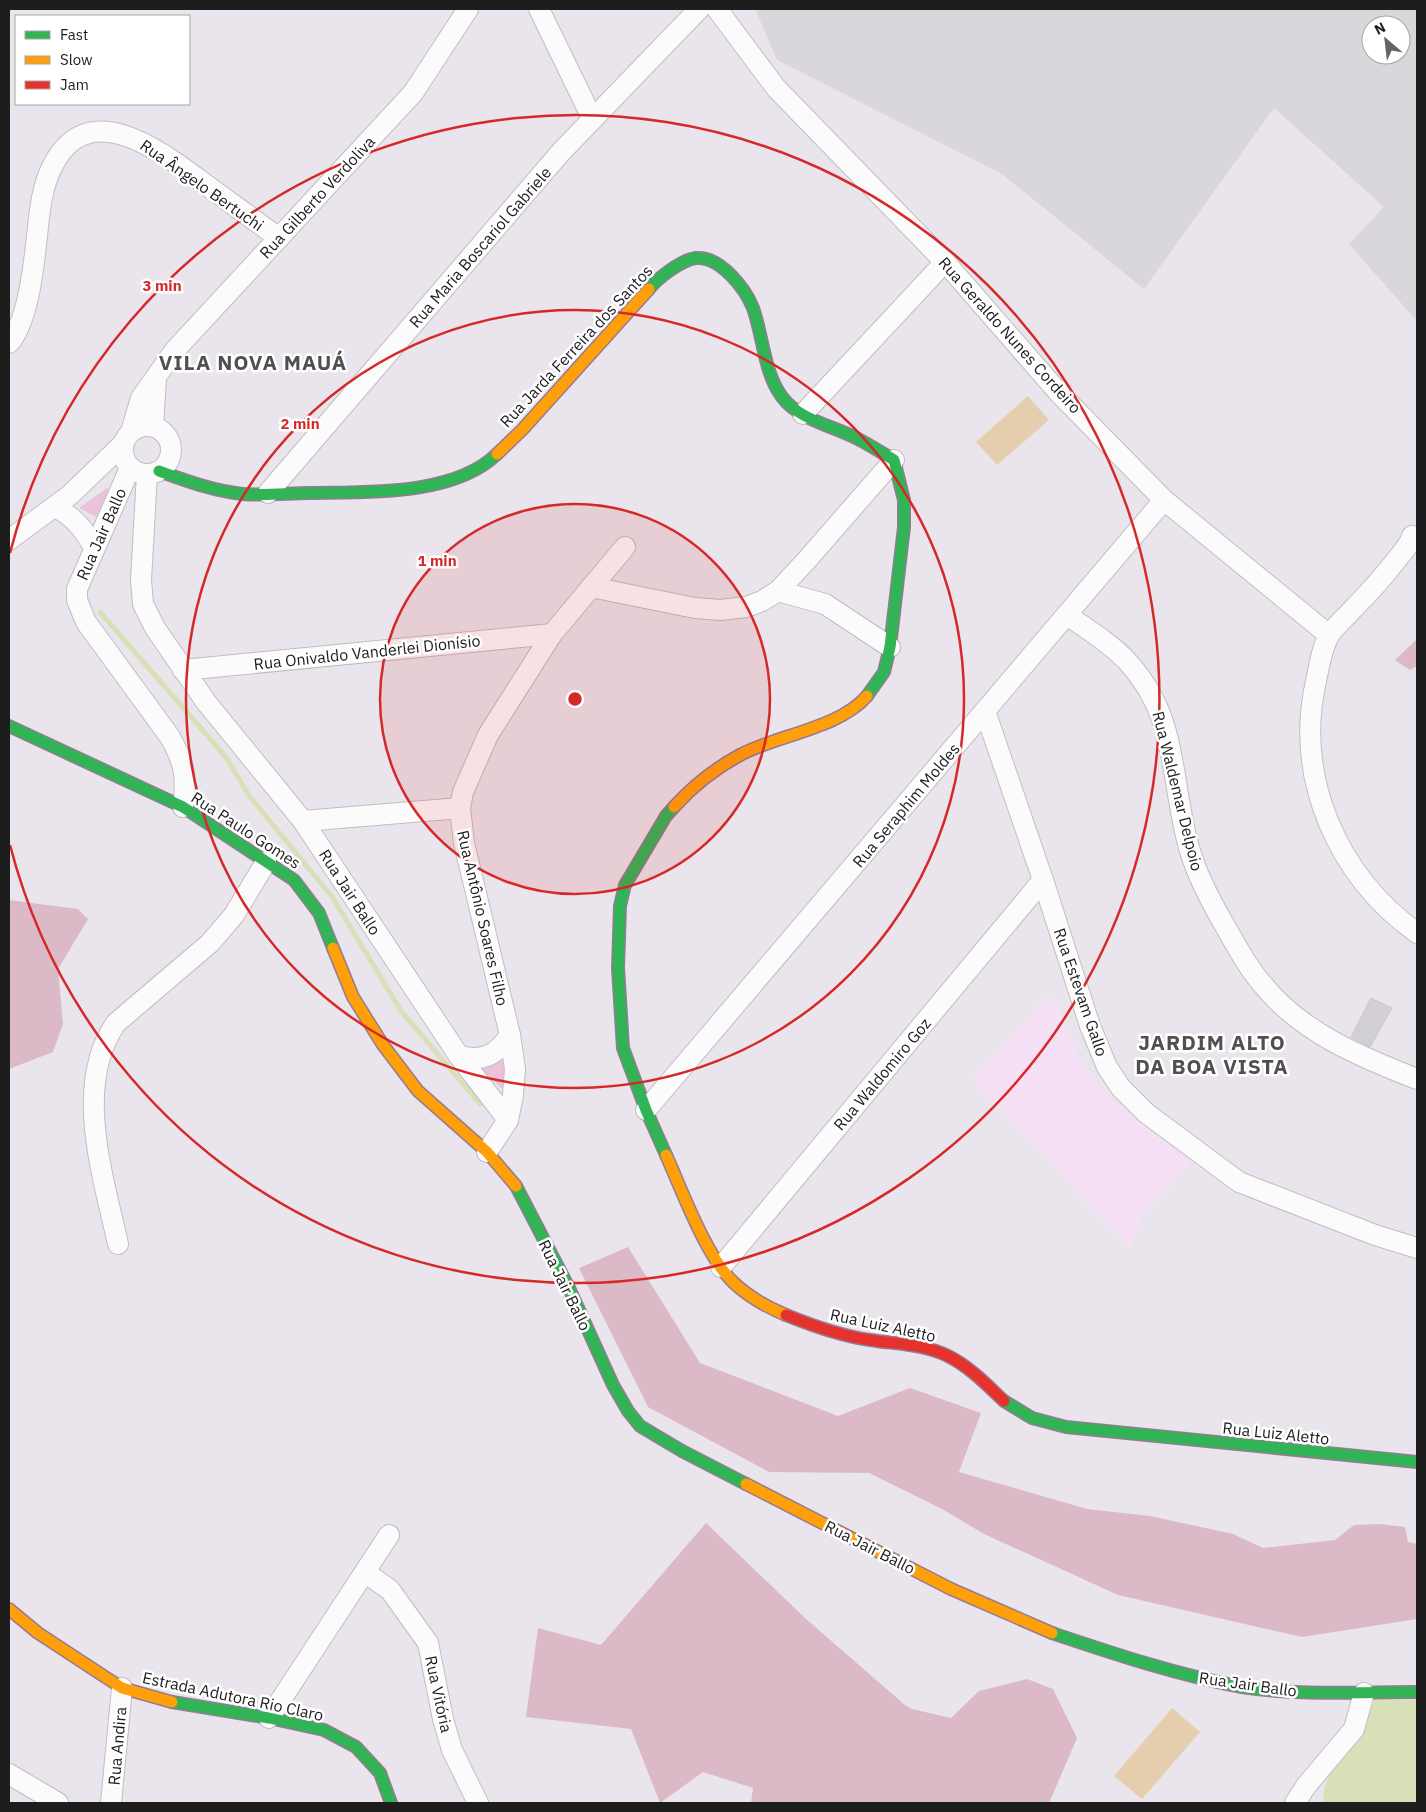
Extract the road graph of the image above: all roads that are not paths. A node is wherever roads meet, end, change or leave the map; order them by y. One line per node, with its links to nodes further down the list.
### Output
1 (468, 9): 6 (street, Rua Gilberto Verdoliva)
2 (539, 9): 5 (street)
3 (699, 9): 5 (street, Rua Maria Boscariol Gabriele)
4 (717, 9): 7 (street, Rua Geraldo Nunes Cordeiro)
5 (592, 118): 17 (street, Rua Maria Boscariol Gabriele)
6 (279, 238): 8 (street, Rua Ângelo Bertuchi); 9 (street, Rua Gilberto Verdoliva)
7 (945, 262): 10 (street); 18 (street, Rua Geraldo Nunes Cordeiro)
8 (9, 343)
9 (156, 378): 11 (street); 12 (street, Rua Gilberto Verdoliva)
10 (804, 414): 14 (street, Rua Jarda Ferreira dos Santos); 17 (street, Rua Jarda Ferreira dos Santos)
11 (153, 426): 12 (street); 13 (street)
12 (127, 438): 15 (street); 19 (street)
13 (171, 454): 15 (street); 16 (street)
14 (894, 460): 25 (street); 29 (street)
15 (141, 470): 16 (street, Rua Jarda Ferreira dos Santos); 19 (street); 23 (street, Rua Jair Ballo); 30 (street, Rua Jair Ballo)
16 (203, 487): 17 (street, Rua Jarda Ferreira dos Santos)
17 (268, 493)
18 (1164, 500): 26 (street, Rua Seraphim Moldes); 28 (street, Rua Geraldo Nunes Cordeiro)
19 (63, 501): 21 (street); 23 (street)
20 (1412, 536): 28 (street)
21 (9, 540)
22 (625, 547): 24 (street, Rua Antônio Soares Filho)
23 (94, 548): 33 (street, Rua Jair Ballo)
24 (591, 587): 25 (street); 27 (street, Rua Antônio Soares Filho)
25 (778, 591): 29 (street)
26 (1067, 615): 31 (street, Rua Seraphim Moldes); 41 (street, Rua Waldemar Delpoio)
27 (552, 634): 30 (street, Rua Onivaldo Vanderlei Dionísio); 34 (street, Rua Antônio Soares Filho)
28 (1329, 635): 38 (street)
29 (890, 647): 42 (street)
30 (183, 670): 35 (street, Rua Jair Ballo)
31 (985, 712): 37 (street, Rua Estevam Gallo); 42 (street, Rua Seraphim Moldes)
32 (9, 726): 33 (street, Rua Paulo Gomes)
33 (183, 807): 36 (street, Rua Paulo Gomes)
34 (460, 808): 35 (street); 39 (street, Rua Antônio Soares Filho)
35 (303, 821): 40 (street, Rua Jair Ballo)
36 (266, 862): 44 (street, Rua Paulo Gomes); 45 (street)
37 (1043, 880): 46 (street, Rua Estevam Gallo); 47 (street, Rua Waldomiro Goz)
38 (1417, 934)
39 (510, 1035): 40 (street); 43 (street, Rua Antônio Soares Filho)
40 (459, 1056): 43 (street, Rua Jair Ballo)
41 (1417, 1079)
42 (646, 1110): 47 (street, Rua Luiz Aletto)
43 (508, 1120): 44 (street, Rua Antônio Soares Filho)
44 (487, 1152): 54 (street, Rua Jair Ballo)
45 (118, 1244)
46 (1417, 1248)
47 (721, 1267): 48 (street, Rua Luiz Aletto)
48 (1417, 1462)
49 (389, 1535): 50 (street)
50 (366, 1572): 55 (street); 60 (street, Rua Vitória)
51 (9, 1609): 52 (street, Estrada Adutora Rio Claro)
52 (122, 1688): 55 (street, Estrada Adutora Rio Claro); 58 (street, Rua Andira)
53 (1417, 1692): 54 (street, Rua Jair Ballo)
54 (1364, 1693): 61 (street)
55 (269, 1718): 59 (street, Estrada Adutora Rio Claro)
56 (9, 1774): 57 (street)
57 (58, 1803)
58 (111, 1803)
59 (391, 1803)
60 (478, 1803)
61 (1295, 1803)

